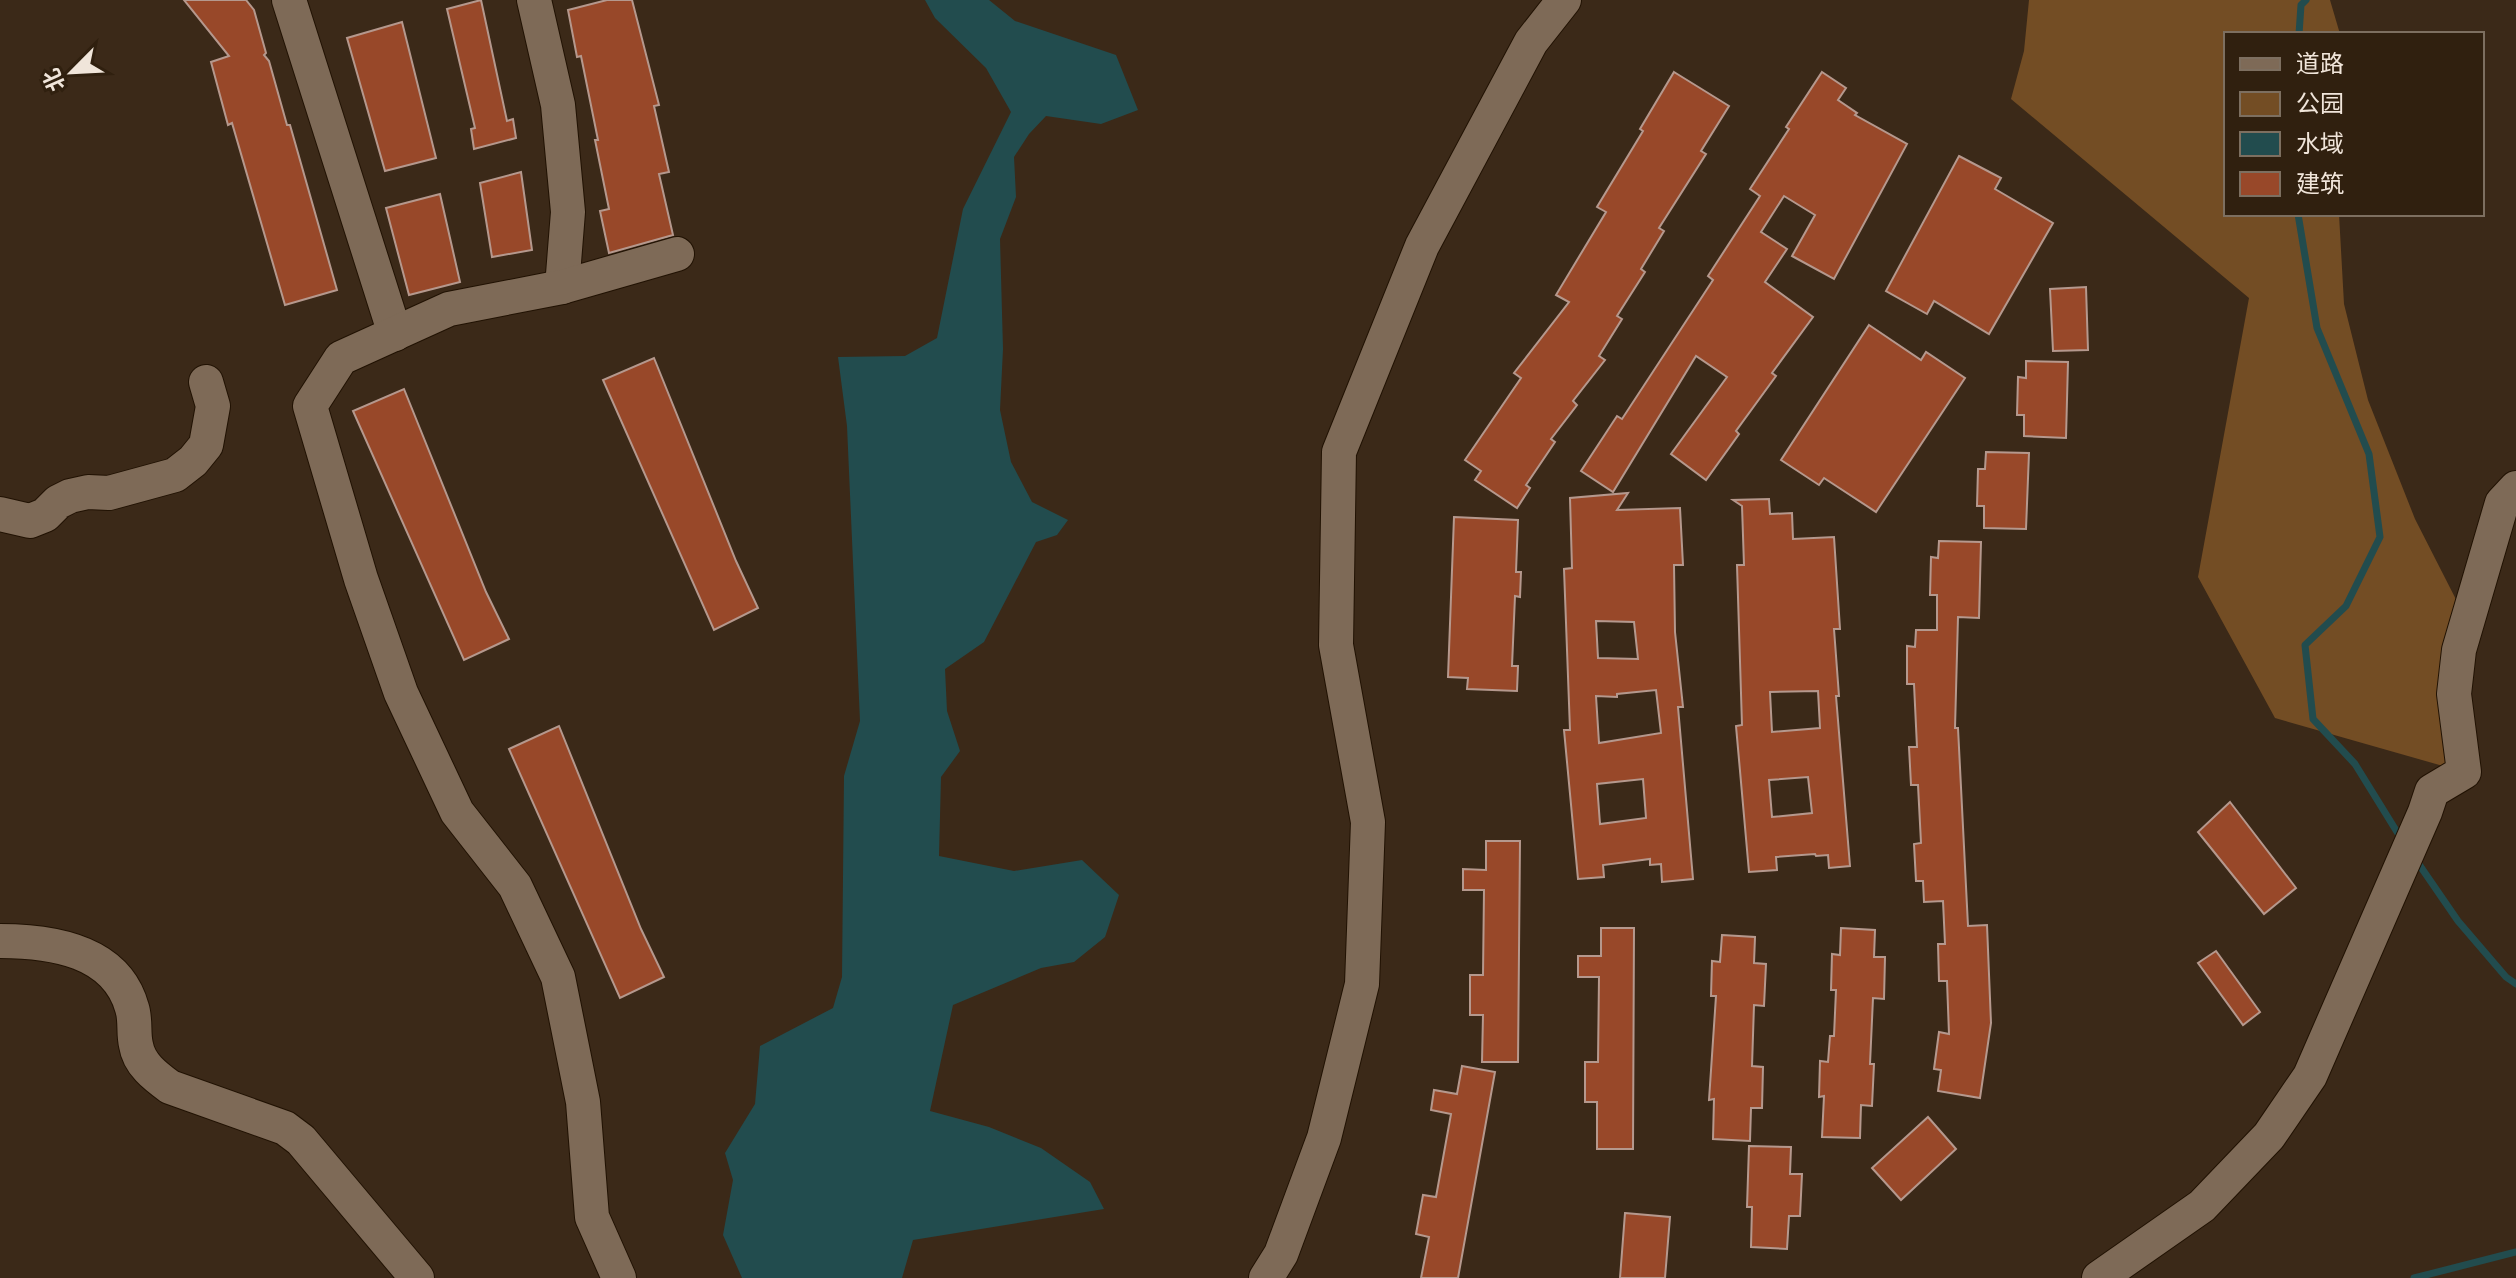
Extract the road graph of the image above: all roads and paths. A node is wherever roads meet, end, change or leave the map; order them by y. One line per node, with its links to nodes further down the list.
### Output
1 (289, 0): 6 (street)
2 (534, 0): 5 (street)
3 (1564, 0): 13 (street)
4 (677, 254): 5 (street)
5 (562, 287): 6 (street)
6 (395, 334): 12 (street)
7 (206, 382): 9 (street)
8 (2516, 488): 14 (street)
9 (0, 514)
10 (0, 941): 11 (street)
11 (417, 1278)
12 (619, 1278)
13 (1266, 1278)
14 (2099, 1278)

